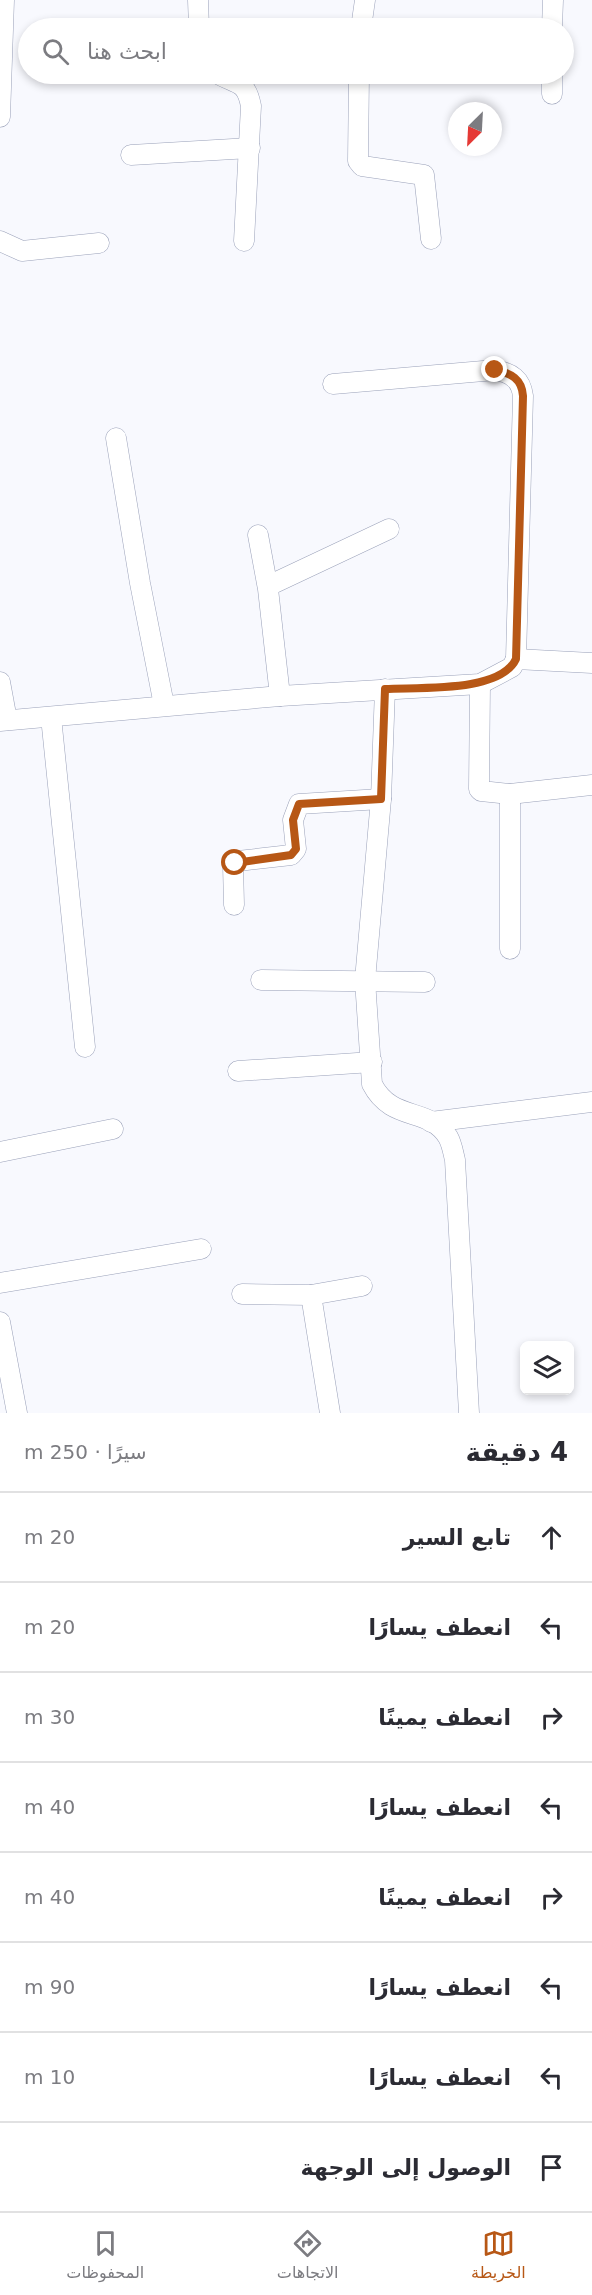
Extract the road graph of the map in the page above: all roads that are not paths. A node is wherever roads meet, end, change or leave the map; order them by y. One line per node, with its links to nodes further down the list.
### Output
1 (4, 0): 12 (street)
2 (198, 0): 5 (street)
3 (365, 0): 6 (street)
4 (553, 0): 7 (street)
5 (199, 18)
6 (362, 18)
7 (552, 18)
8 (241, 84): 13 (street)
9 (359, 84): 15 (street)
10 (552, 84): 11 (street)
11 (552, 94)
12 (0, 117)
13 (250, 148): 14 (street); 17 (street)
14 (131, 155)
15 (431, 239)
16 (0, 241): 18 (street)
17 (244, 241)
18 (99, 243)
19 (333, 384): 24 (street)
20 (116, 438): 30 (street)
21 (388, 529): 23 (street)
22 (258, 535): 23 (street)
23 (268, 586): 29 (street)
24 (516, 659): 25 (street); 27 (street)
25 (592, 663)
26 (0, 682): 32 (street)
27 (480, 684): 28 (street); 34 (street)
28 (385, 689): 29 (street); 35 (street)
29 (280, 696): 30 (street)
30 (164, 705): 31 (street)
31 (51, 717): 32 (street); 41 (street)
32 (3, 720)
33 (592, 785): 34 (street)
34 (510, 794): 37 (street)
35 (381, 799): 36 (street); 39 (street)
36 (234, 905)
37 (510, 949)
38 (261, 980): 39 (street)
39 (365, 980): 40 (street); 42 (street)
40 (425, 982)
41 (85, 1047)
42 (372, 1062): 43 (street); 45 (street)
43 (238, 1071)
44 (592, 1102): 45 (street)
45 (431, 1122): 56 (street)
46 (113, 1129): 47 (street)
47 (0, 1152)
48 (201, 1249): 49 (street)
49 (0, 1283)
50 (362, 1286): 52 (street)
51 (242, 1294): 52 (street)
52 (311, 1295): 55 (street)
53 (0, 1322): 54 (street)
54 (18, 1413)
55 (330, 1413)
56 (469, 1413)

